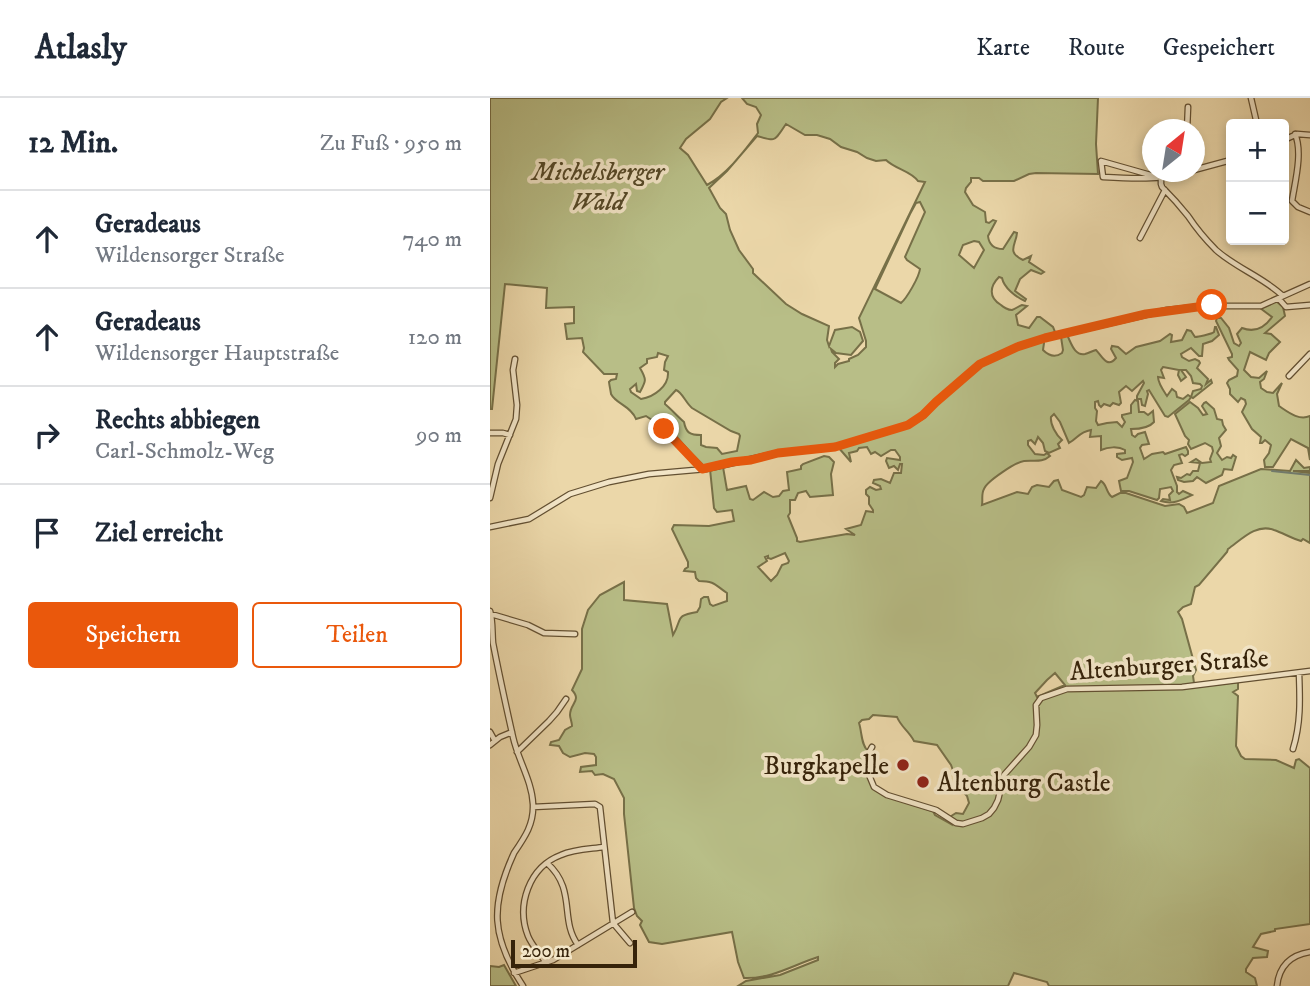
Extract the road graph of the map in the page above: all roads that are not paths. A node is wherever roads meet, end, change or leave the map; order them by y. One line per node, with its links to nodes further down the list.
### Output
1 (1251, 98): 4 (street)
2 (1188, 107): 3 (street)
3 (1187, 119)
4 (1256, 119)
5 (1295, 134): 6 (street); 7 (street); 13 (street)
6 (1310, 135)
7 (1289, 137)
8 (1226, 161): 9 (street)
9 (1205, 167)
10 (1161, 178): 10 (street)
11 (1161, 182): 12 (street)
12 (1165, 190): 14 (street); 16 (street)
13 (1310, 212)
14 (1140, 238)
15 (1310, 284): 16 (street)
16 (1281, 298): 17 (street); 24 (street)
17 (1310, 305)
18 (1310, 354): 20 (street)
19 (515, 359): 23 (street)
20 (1289, 376)
21 (656, 421): 24 (street)
22 (490, 433): 23 (street)
23 (510, 435): 25 (street)
24 (702, 469): 26 (street)
25 (490, 498)
26 (490, 527)
27 (491, 612): 28 (street); 33 (street)
28 (575, 634)
29 (1310, 671): 30 (street, Altenburger Straße)
30 (1299, 673): 36 (street, Altenburger Straße); 37 (street)
31 (566, 699): 38 (street)
32 (490, 732): 34 (street)
33 (512, 732): 34 (street); 38 (street)
34 (495, 741): 35 (street)
35 (490, 746)
36 (872, 747)
37 (1293, 748)
38 (517, 752): 39 (street)
39 (533, 807): 40 (street); 48 (street)
40 (604, 847): 41 (street); 43 (street)
41 (547, 863): 45 (street); 47 (street)
42 (632, 912): 43 (street)
43 (613, 923): 44 (street); 45 (street)
44 (630, 943)
45 (578, 945): 47 (street)
46 (1310, 952): 50 (street)
47 (545, 963): 48 (street)
48 (514, 973): 49 (street)
49 (523, 986)
50 (1277, 986)

